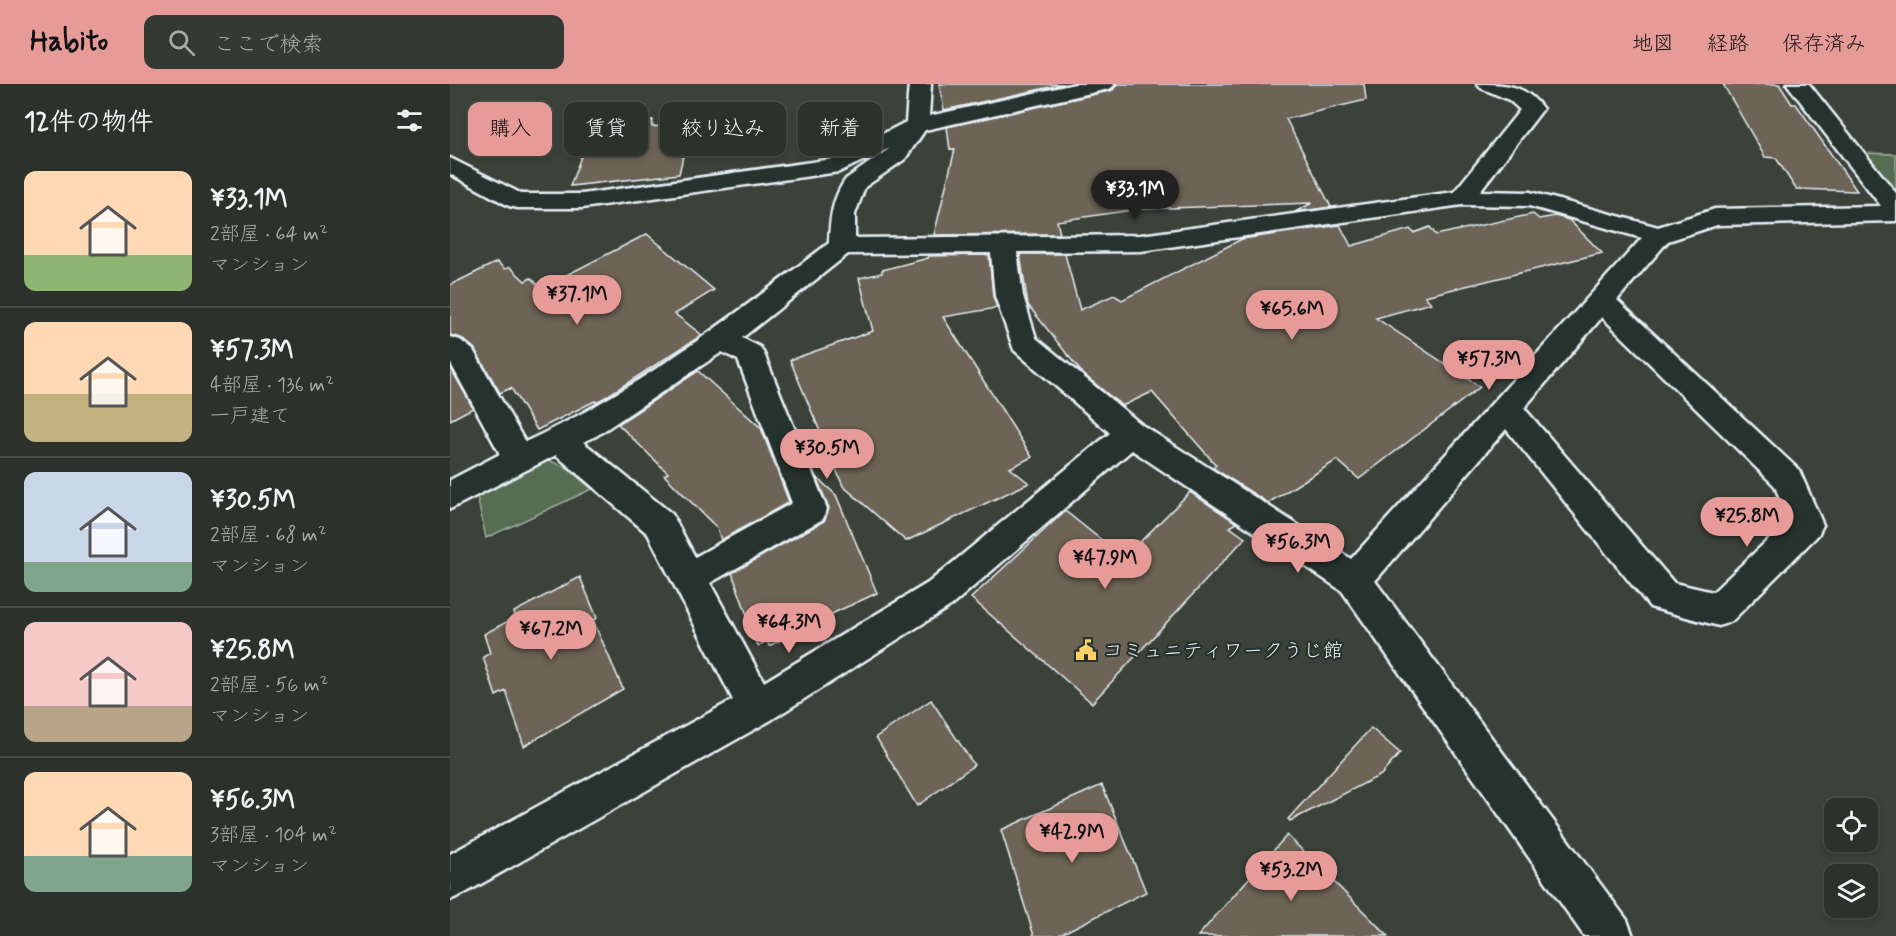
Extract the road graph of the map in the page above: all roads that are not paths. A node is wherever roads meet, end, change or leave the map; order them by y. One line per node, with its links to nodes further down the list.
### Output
1 (920, 84): 7 (street)
2 (1104, 84): 7 (street)
3 (1488, 84): 6 (street)
4 (1537, 84): 6 (street)
5 (1798, 84): 10 (street)
6 (1517, 95): 9 (street)
7 (917, 125): 8 (street); 13 (street)
8 (450, 165)
9 (1462, 198): 11 (street); 12 (street)
10 (1896, 211): 11 (street)
11 (1659, 235): 14 (street)
12 (1003, 245): 13 (street); 18 (street)
13 (842, 246): 15 (street)
14 (1601, 300): 17 (street); 17 (street)
15 (720, 339): 19 (street); 22 (street)
16 (450, 347): 20 (street)
17 (1506, 408): 23 (street)
18 (1131, 433): 23 (street); 24 (street)
19 (559, 440): 20 (street); 22 (street)
20 (518, 459): 21 (street)
21 (450, 496)
22 (688, 578): 24 (street)
23 (1354, 580): 26 (street)
24 (757, 707): 25 (street)
25 (450, 878)
26 (1611, 936)

